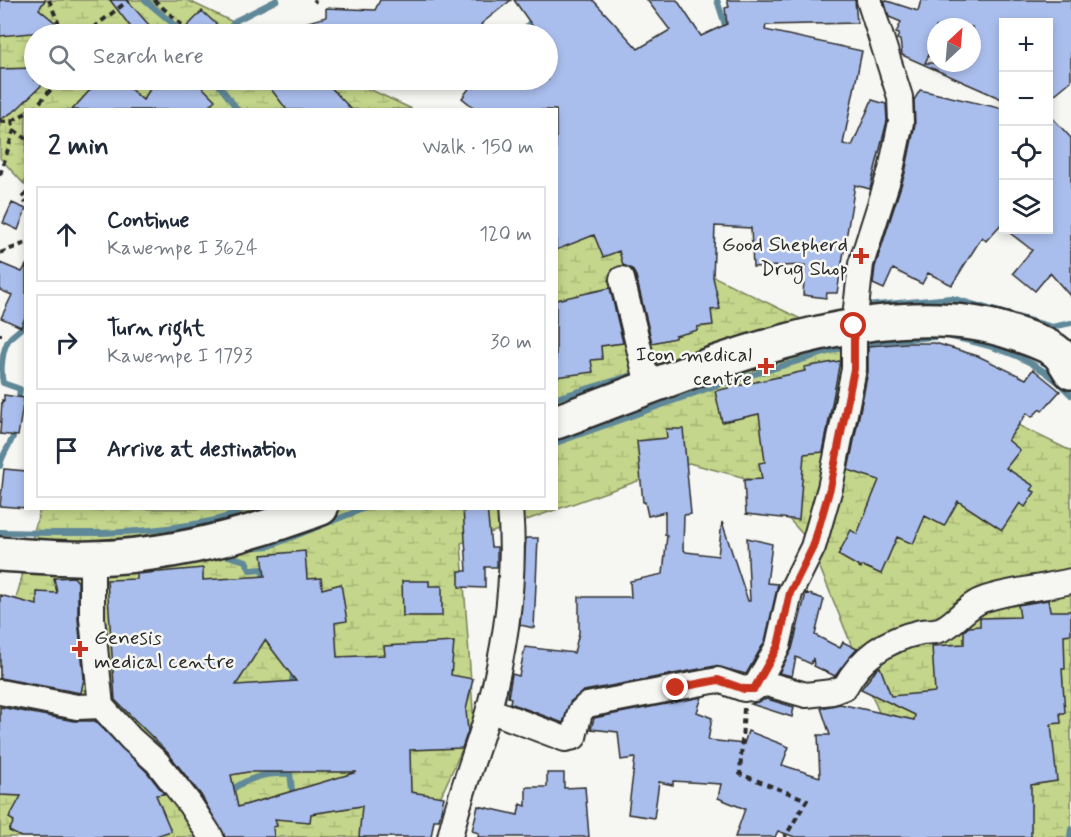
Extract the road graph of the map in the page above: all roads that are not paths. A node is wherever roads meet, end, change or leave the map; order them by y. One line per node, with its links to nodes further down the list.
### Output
1 (869, 0): 3 (street)
2 (622, 279): 5 (street)
3 (854, 326): 4 (street); 5 (street); 13 (street)
4 (1066, 354)
5 (649, 389): 6 (street)
6 (558, 421)
7 (310, 510): 9 (street)
8 (510, 510): 16 (street)
9 (262, 519): 11 (street)
10 (0, 554): 11 (street)
11 (92, 558): 15 (street)
12 (1071, 581): 13 (street)
13 (754, 689): 16 (street)
14 (0, 692): 15 (street)
15 (101, 706): 17 (street)
16 (489, 710): 18 (street)
17 (211, 837)
18 (450, 837)

